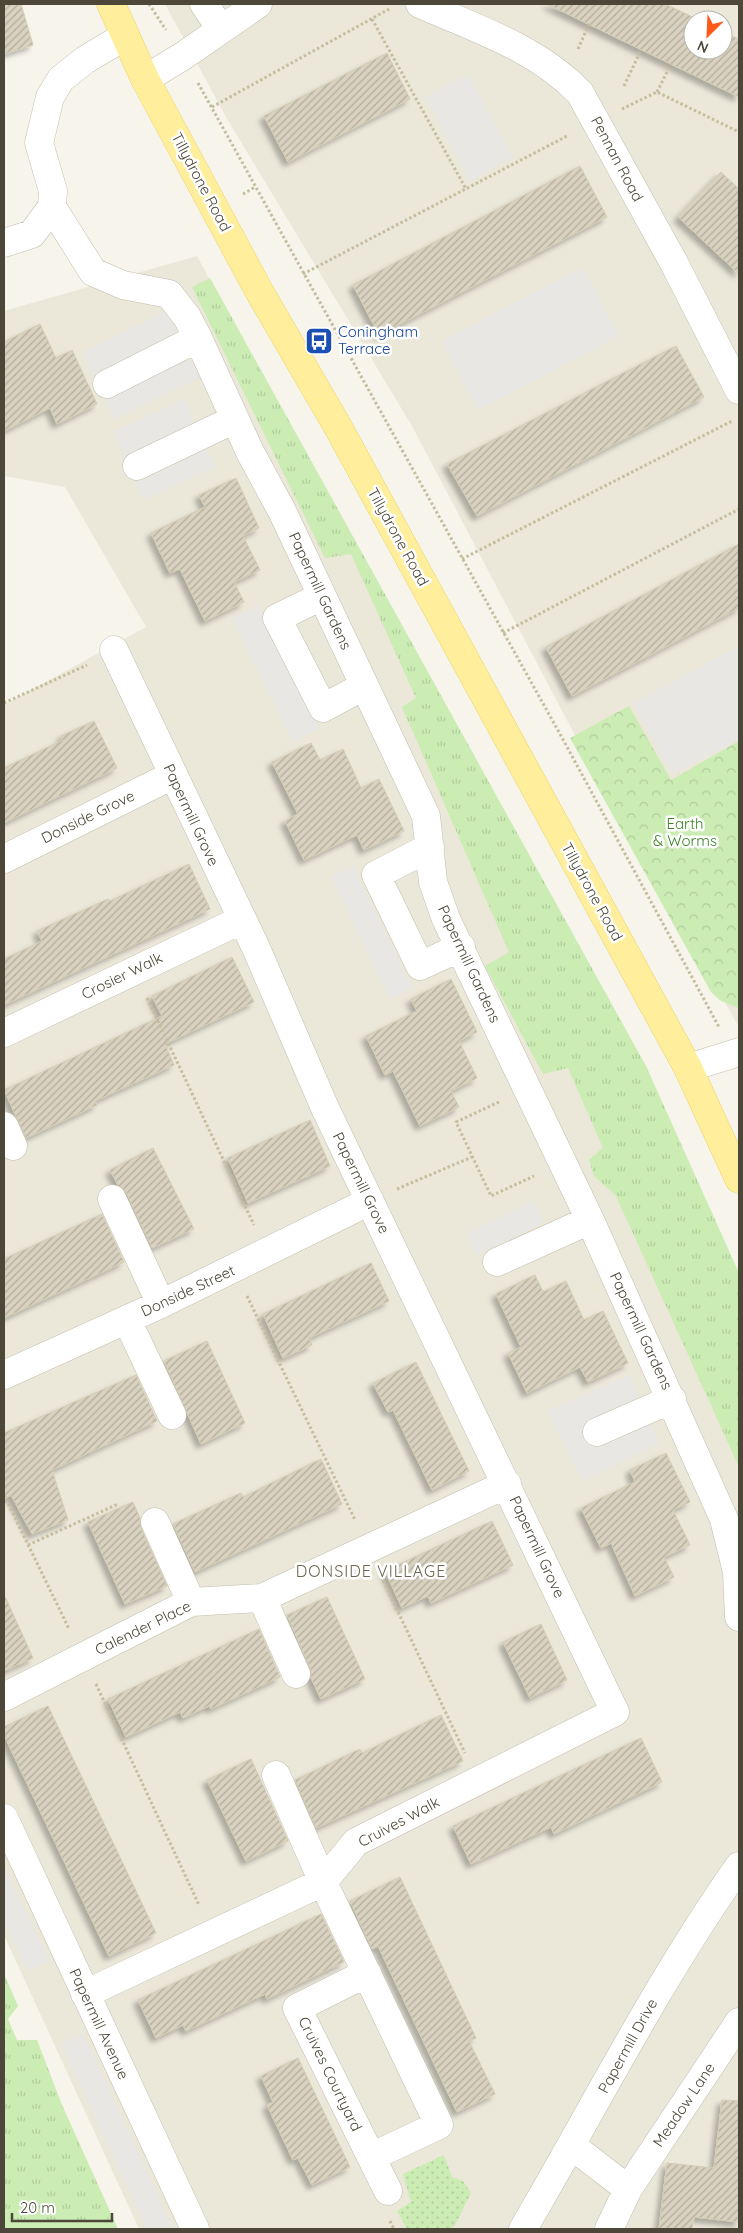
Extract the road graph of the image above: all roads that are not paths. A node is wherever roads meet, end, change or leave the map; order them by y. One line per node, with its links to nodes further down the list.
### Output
1 (111, 4): 6 (main road, Tillydrone Road)
2 (204, 4): 5 (street)
3 (258, 4): 5 (street)
4 (420, 4): 12 (street, Pennan Road)
5 (221, 29): 7 (street)
6 (125, 36): 7 (main road, Tillydrone Road); 8 (street)
7 (145, 79): 25 (main road, Tillydrone Road)
8 (52, 207): 9 (street); 10 (street, Papermill Gardens)
9 (4, 243)
10 (192, 328): 11 (street); 13 (street, Papermill Gardens)
11 (107, 384)
12 (739, 390)
13 (235, 419): 14 (street); 15 (street, Papermill Gardens)
14 (137, 466)
15 (322, 596): 17 (street, Papermill Gardens); 17 (street)
16 (114, 650): 18 (street, Papermill Grove)
17 (364, 686): 19 (street, Papermill Gardens)
18 (173, 775): 20 (street, Donside Grove); 21 (street, Papermill Grove)
19 (430, 847): 22 (street, Papermill Gardens); 22 (street)
20 (4, 859)
21 (241, 920): 23 (street, Crosier Walk); 28 (street, Papermill Grove)
22 (461, 947): 29 (street, Papermill Gardens)
23 (4, 1033)
24 (736, 1053): 25 (street)
25 (688, 1068): 26 (main road, Tillydrone Road)
26 (739, 1179)
27 (112, 1199): 31 (street)
28 (370, 1201): 31 (street, Donside Street); 37 (street, Papermill Grove)
29 (590, 1220): 30 (street); 34 (street, Papermill Gardens)
30 (497, 1262)
31 (161, 1304): 32 (street, Donside Street)
32 (127, 1320): 33 (street, Donside Street); 35 (street)
33 (4, 1375)
34 (672, 1399): 36 (street); 41 (street, Papermill Gardens)
35 (172, 1415)
36 (597, 1432)
37 (507, 1484): 39 (street, Calender Place); 44 (street, Papermill Grove)
38 (155, 1522): 40 (street)
39 (262, 1598): 40 (street, Calender Place); 42 (street)
40 (191, 1602): 43 (street, Calender Place)
41 (739, 1617)
42 (296, 1674)
43 (4, 1697)
44 (614, 1712): 48 (street, Cruives Walk)
45 (276, 1775): 48 (street)
46 (4, 1818): 50 (street, Papermill Avenue)
47 (739, 1866): 52 (street, Papermill Drive)
48 (323, 1882): 49 (street); 50 (street, Cruives Walk)
49 (367, 1972): 53 (street); 53 (street, Cruives Courtyard)
50 (85, 1994): 56 (street, Papermill Avenue)
51 (739, 2022): 54 (street, Meadow Lane)
52 (572, 2146): 54 (street); 57 (street, Papermill Drive)
53 (371, 2157): 55 (street, Cruives Courtyard)
54 (628, 2189): 58 (street, Meadow Lane)
55 (388, 2191)
56 (195, 2229)
57 (523, 2229)
58 (609, 2229)

